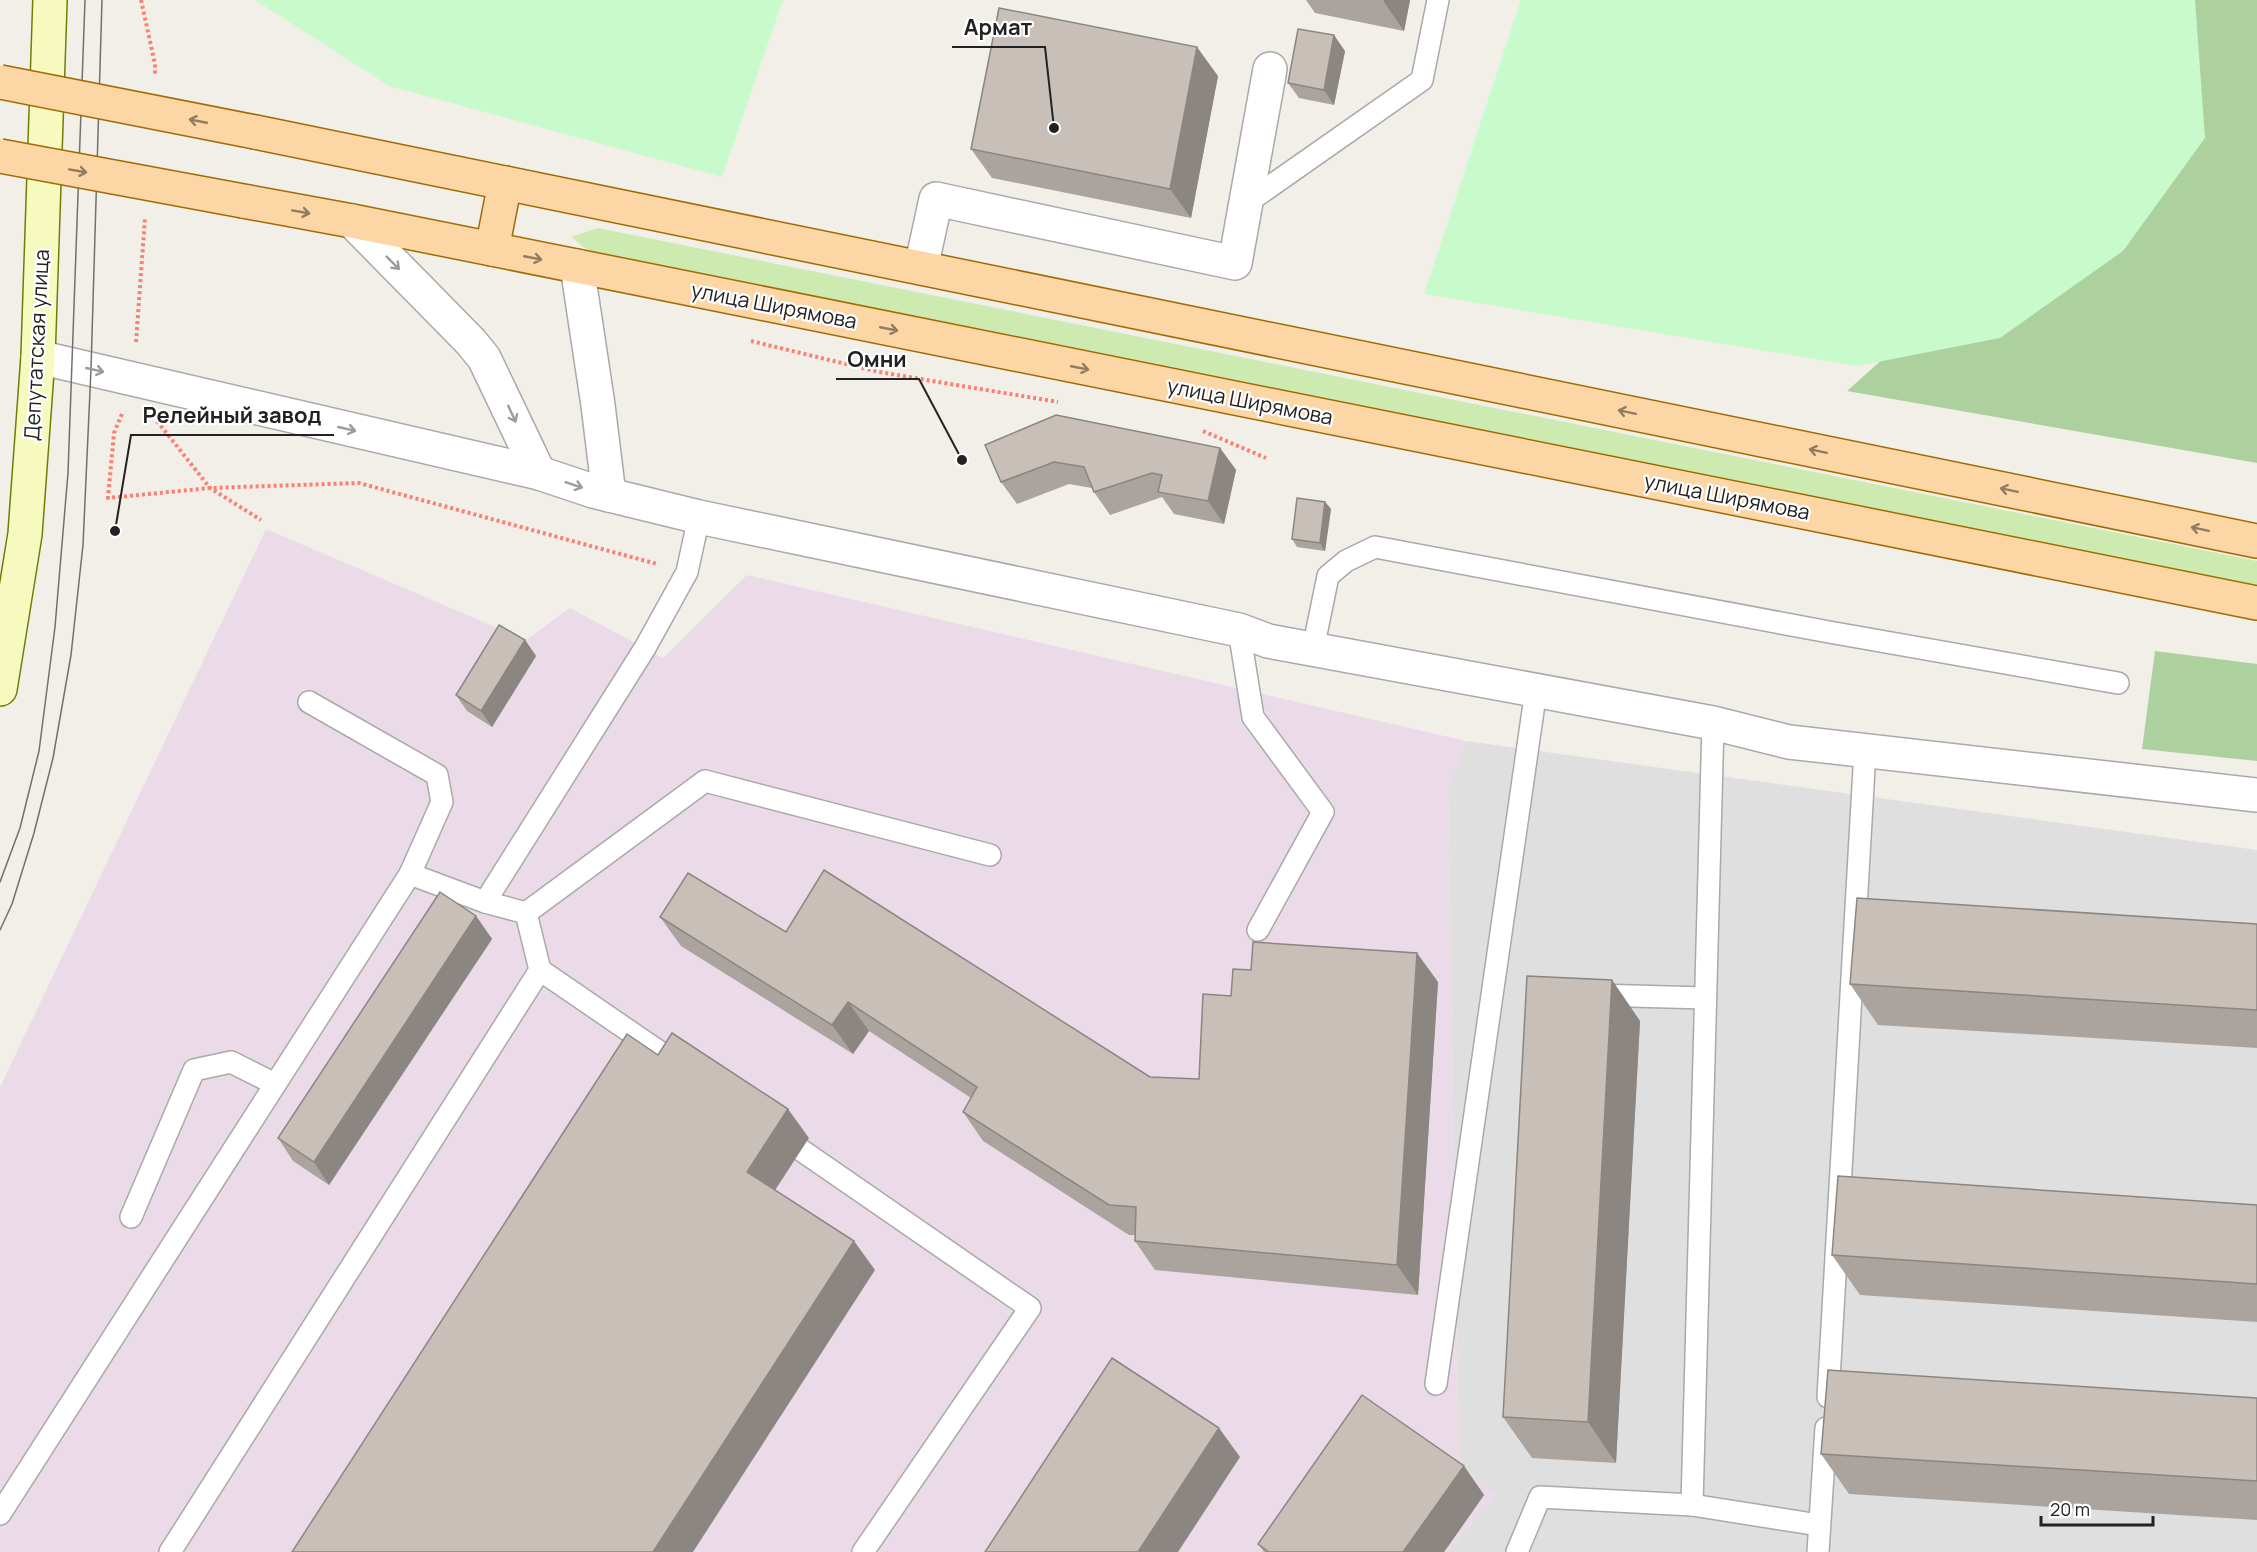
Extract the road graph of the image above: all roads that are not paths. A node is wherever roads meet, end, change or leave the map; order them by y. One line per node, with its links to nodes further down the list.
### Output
1 (50, 0): 12 (main road, Депутатская улица)
2 (1438, 0): 7 (lane)
3 (1270, 69): 7 (street)
4 (0, 82): 6 (main road, one-way to 4, bridge)
5 (0, 156): 8 (main road, улица Ширямова, one-way to 8, bridge)
6 (505, 183): 9 (main road); 11 (main road)
7 (1245, 204): 11 (street)
8 (352, 221): 9 (main road, улица Ширямова); 13 (street, one-way to 13)
9 (492, 249): 10 (main road, улица Ширямова, one-way to 10)
10 (577, 267): 14 (street); 17 (main road, улица Ширямова, one-way to 17)
11 (921, 268): 16 (main road, one-way to 11)
12 (38, 357): 13 (street, one-way to 13); 21 (main road, Депутатская улица)
13 (539, 473): 14 (street, one-way to 14)
14 (609, 495): 15 (street)
15 (699, 518): 18 (street); 29 (lane)
16 (2257, 541)
17 (2257, 603)
18 (1239, 630): 19 (street); 31 (lane)
19 (1313, 649): 20 (lane); 22 (street)
20 (2118, 683)
21 (1, 684)
22 (1536, 690): 24 (street); 39 (lane)
23 (309, 702): 28 (lane)
24 (1713, 723): 25 (street); 34 (lane)
25 (1865, 751): 26 (street); 42 (lane)
26 (2257, 795)
27 (990, 855): 30 (lane)
28 (410, 874): 29 (lane); 36 (lane)
29 (485, 902): 30 (lane)
30 (526, 913): 32 (lane)
31 (1258, 930)
32 (540, 970): 35 (lane); 43 (lane)
33 (1570, 994): 34 (lane)
34 (1705, 998): 40 (lane)
35 (687, 1070)
36 (276, 1084): 38 (lane); 41 (lane)
37 (801, 1150): 44 (lane)
38 (131, 1217)
39 (1436, 1384)
40 (1692, 1505): 42 (lane); 45 (lane)
41 (0, 1514)
42 (1819, 1525): 46 (lane)
43 (170, 1552)
44 (863, 1552)
45 (1516, 1552)
46 (1818, 1552)

